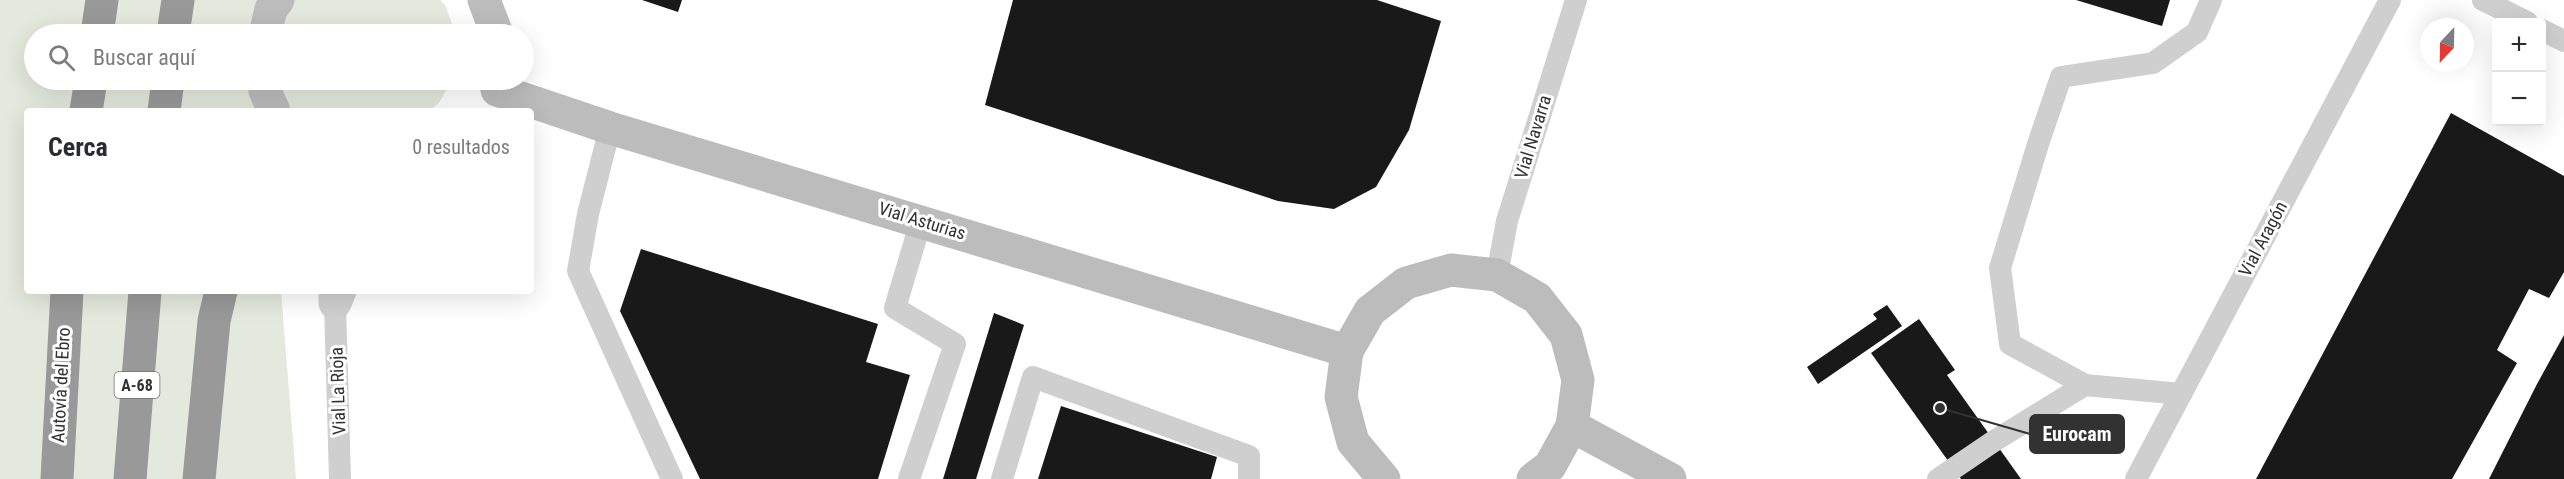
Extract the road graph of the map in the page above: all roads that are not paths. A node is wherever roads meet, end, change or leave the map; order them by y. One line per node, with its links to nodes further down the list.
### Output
1 (178, 0): 8 (highway)
2 (484, 0): 9 (street)
3 (1576, 0): 21 (lane, Vial Navarra)
4 (2211, 0): 27 (lane)
5 (2390, 0): 28 (lane, Vial Aragón)
6 (2483, 0): 7 (lane)
7 (2519, 18)
8 (174, 24)
9 (495, 24)
10 (2546, 32): 11 (lane)
11 (2564, 41)
12 (90, 90): 16 (highway)
13 (167, 90): 17 (highway)
14 (265, 90): 18 (street)
15 (494, 94): 19 (street, Vial Asturias)
16 (87, 108)
17 (164, 108)
18 (273, 108)
19 (610, 128): 20 (street, Vial Asturias); 34 (lane)
20 (921, 221): 26 (street, Vial Asturias); 35 (lane)
21 (1497, 276): 26 (street); 29 (street)
22 (67, 294): 30 (highway, Autovía del Ebro)
23 (145, 294): 31 (highway, A-68)
24 (220, 294): 32 (highway)
25 (337, 295): 33 (lane, Vial La Rioja)
26 (1347, 351): 38 (street)
27 (2085, 385): 28 (lane); 41 (lane)
28 (2181, 394): 42 (lane, Vial Aragón)
29 (1572, 426): 39 (street); 40 (street)
30 (57, 479)
31 (130, 479)
32 (199, 479)
33 (340, 479)
34 (672, 479)
35 (909, 479)
36 (1002, 479): 37 (lane)
37 (1249, 479)
38 (1384, 479)
39 (1533, 479)
40 (1670, 479)
41 (1938, 479)
42 (2136, 479)

